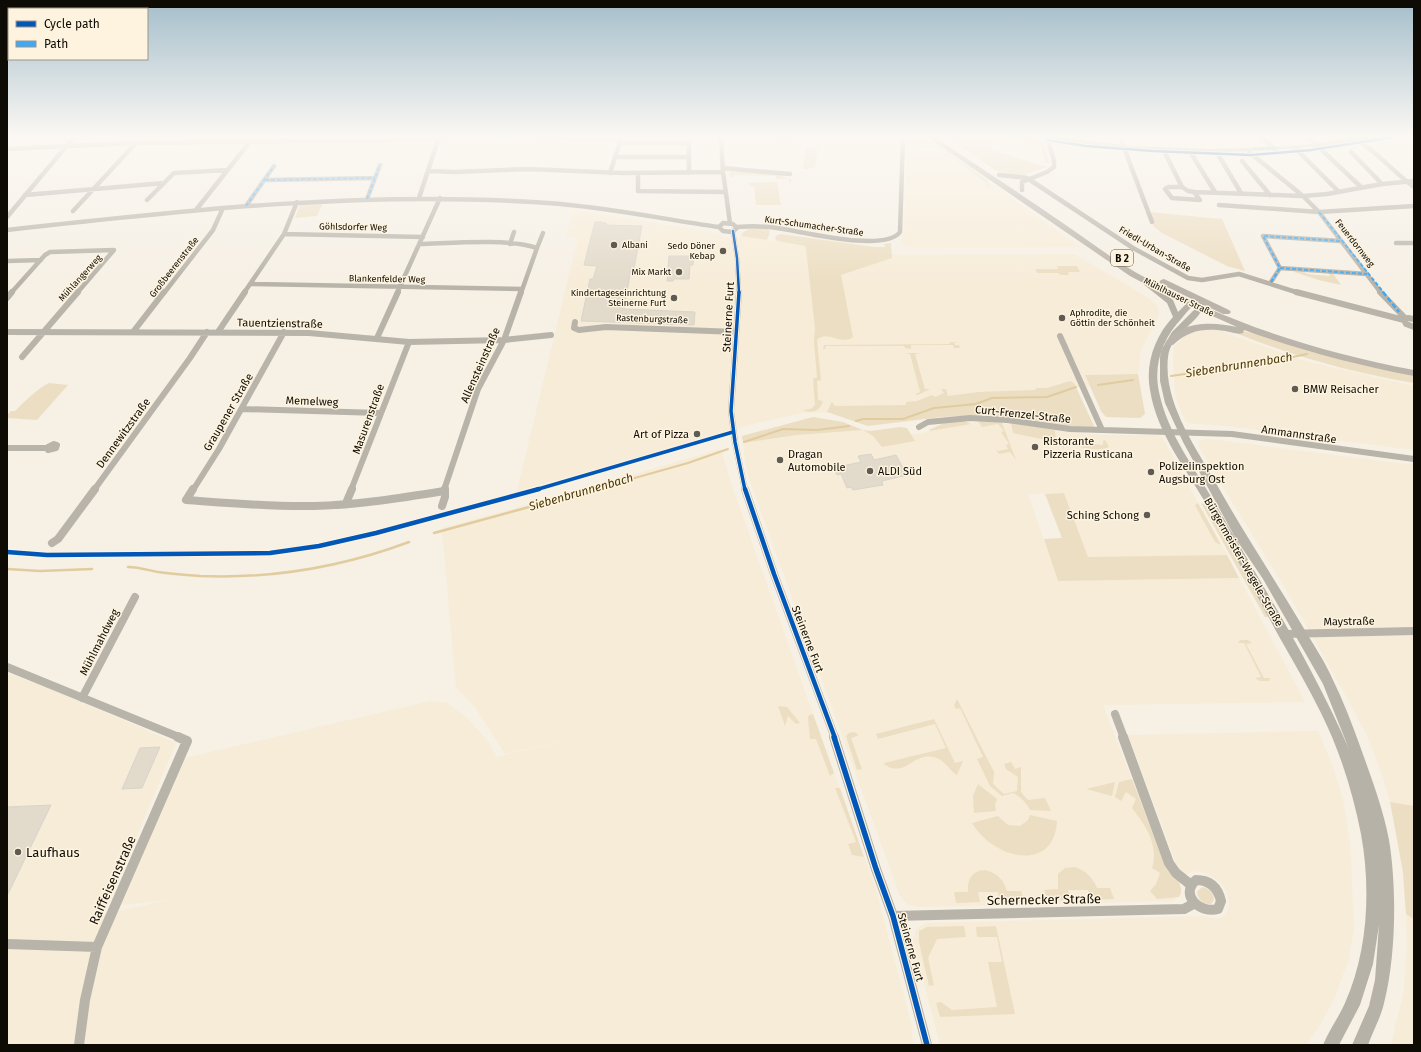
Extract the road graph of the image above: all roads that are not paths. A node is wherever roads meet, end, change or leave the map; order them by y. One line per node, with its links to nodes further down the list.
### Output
1 (32, 186): 32 (street)
2 (96, 186): 25 (street)
3 (127, 186): 25 (street)
4 (161, 186): 38 (street)
5 (215, 186): 44 (street)
6 (260, 186): 41 (street)
7 (373, 186): 37 (street)
8 (423, 186): 35 (street)
9 (637, 186): 27 (street)
10 (725, 186): 27 (street)
11 (901, 186): 51 (street, Kurt-Schumacher-Straße)
12 (1003, 186): 67 (main road, Mühlhauser Straße / B 2)
13 (1016, 186): 26 (main road, Mühlhauser Straße / B 2)
14 (1021, 186): 26 (street)
15 (1039, 186): 76 (street, Friedl-Urban-Straße)
16 (1139, 186): 48 (street)
17 (1211, 186): 29 (street)
18 (1237, 186): 31 (street)
19 (1263, 186): 33 (street)
20 (1291, 186): 34 (street, Feuerdornweg)
21 (1333, 186): 30 (street)
22 (1367, 186): 24 (street)
23 (1182, 187): 28 (street); 28 (street)
24 (1361, 187): 30 (street)
25 (93, 189): 32 (street); 45 (street)
26 (1022, 190): 74 (main road, Mühlhauser Straße / B 2)
27 (726, 192): 49 (street)
28 (1194, 192): 29 (street)
29 (1215, 192): 31 (street)
30 (1339, 192): 34 (street)
31 (1241, 193): 33 (street)
32 (25, 195): 47 (street)
33 (1270, 195): 34 (street)
34 (1304, 196): 46 (street, Feuerdornweg)
35 (419, 198): 36 (street); 37 (street)
36 (440, 198): 50 (street); 56 (street)
37 (367, 199): 39 (street)
38 (147, 200)
39 (297, 202): 41 (street); 55 (street)
40 (1219, 205): 46 (street)
41 (246, 206): 43 (street)
42 (1414, 206): 46 (street)
43 (223, 208): 44 (street); 82 (street, Großbeerenstraße)
44 (196, 210): 52 (street)
45 (73, 211)
46 (1319, 212): 57 (street, Feuerdornweg)
47 (7, 216)
48 (1152, 222)
49 (730, 223): 50 (street); 51 (street)
50 (719, 227): 51 (street)
51 (735, 229): 86 (street, Steinerne Furt)
52 (7, 230)
53 (514, 232): 61 (street)
54 (543, 233): 62 (street, Allensteinstraße)
55 (284, 234): 56 (street, Göhlsdorfer Weg); 69 (street)
56 (423, 236): 60 (street)
57 (1341, 241): 65 (street); 66 (street, Feuerdornweg)
58 (1396, 243): 59 (street)
59 (1414, 243)
60 (420, 244): 61 (street); 70 (street)
61 (510, 244): 62 (street)
62 (537, 248): 71 (street, Allensteinstraße)
63 (40, 260): 64 (street, Mühlangerweg); 72 (street, Mühlangerweg); 81 (street, Mühlangerweg)
64 (7, 261)
65 (1280, 268): 66 (street); 68 (street)
66 (1367, 274): 76 (street, Feuerdornweg)
67 (1143, 280): 73 (main road, Mühlhauser Straße / B 2); 75 (main road)
68 (1271, 282)
69 (251, 284): 70 (street, Blankenfelder Weg); 84 (street)
70 (401, 287): 71 (street, Blankenfelder Weg); 89 (street)
71 (522, 289): 91 (street, Allensteinstraße)
72 (7, 298)
73 (1190, 304): 74 (main road, Mühlhauser Straße / B 2); 75 (main road, Bürgermeister-Wegele-Straße)
74 (1201, 305): 90 (main road, Mühlhauser Straße / B 2); 93 (main road, Bürgermeister-Wegele-Straße); 95 (main road, Mühlhauser Straße / B 2)
75 (1177, 317): 101 (main road, Bürgermeister-Wegele-Straße)
76 (1405, 319): 77 (street); 79 (street)
77 (1414, 319)
78 (575, 322): 86 (street, Rastenburgstraße)
79 (1414, 327)
80 (7, 332): 81 (street, Tauentzienstraße)
81 (43, 332): 82 (street, Tauentzienstraße); 94 (street, Mühlangerweg)
82 (133, 332): 83 (street, Tauentzienstraße)
83 (207, 332): 84 (street, Tauentzienstraße); 109 (street, Dennewitzstraße)
84 (218, 332): 85 (street, Tauentzienstraße)
85 (284, 332): 89 (street, Tauentzienstraße); 97 (street, Graupener Straße)
86 (736, 332): 119 (street, Steinerne Furt)
87 (551, 335): 91 (street, Tauentzienstraße)
88 (1060, 336): 100 (street)
89 (377, 338): 92 (street, Tauentzienstraße)
90 (1280, 339): 93 (main road); 96 (main road, Mühlhauser Straße / B 2)
91 (504, 340): 92 (street, Tauentzienstraße); 106 (street, Allensteinstraße)
92 (409, 342): 98 (street, Masurenstraße)
93 (1170, 343): 102 (main road, Bürgermeister-Wegele-Straße)
94 (22, 357)
95 (1414, 365)
96 (1414, 373)
97 (242, 409): 98 (street, Memelweg); 107 (street, Graupener Straße)
98 (380, 413): 107 (street, Masurenstraße)
99 (918, 427): 100 (street, Curt-Frenzel-Straße)
100 (1102, 430): 101 (street, Curt-Frenzel-Straße)
101 (1168, 430): 102 (street, Curt-Frenzel-Straße); 113 (main road, Bürgermeister-Wegele-Straße)
102 (1182, 431): 105 (street, Ammannstraße); 112 (main road, Bürgermeister-Wegele-Straße)
103 (7, 448): 104 (street)
104 (48, 448)
105 (1414, 459)
106 (444, 491): 107 (street); 108 (street, Allensteinstraße)
107 (346, 504)
108 (442, 506)
109 (52, 543)
110 (135, 597): 115 (street, Mühlmahdweg)
111 (1414, 631): 112 (street, Maystraße)
112 (1300, 633): 113 (street, Maystraße); 125 (main road, Bürgermeister-Wegele-Straße)
113 (1284, 634): 124 (main road, Bürgermeister-Wegele-Straße)
114 (7, 667): 115 (street)
115 (82, 698): 121 (street, Raiffeisenstraße)
116 (1115, 714): 117 (street)
117 (1191, 885): 118 (street); 118 (street)
118 (1195, 902): 119 (street, Schernecker Straße)
119 (893, 916): 123 (street, Steinerne Furt)
120 (7, 944): 121 (street)
121 (97, 947): 122 (street, Raiffeisenstraße)
122 (80, 1045)
123 (927, 1045)
124 (1331, 1045)
125 (1360, 1045)

